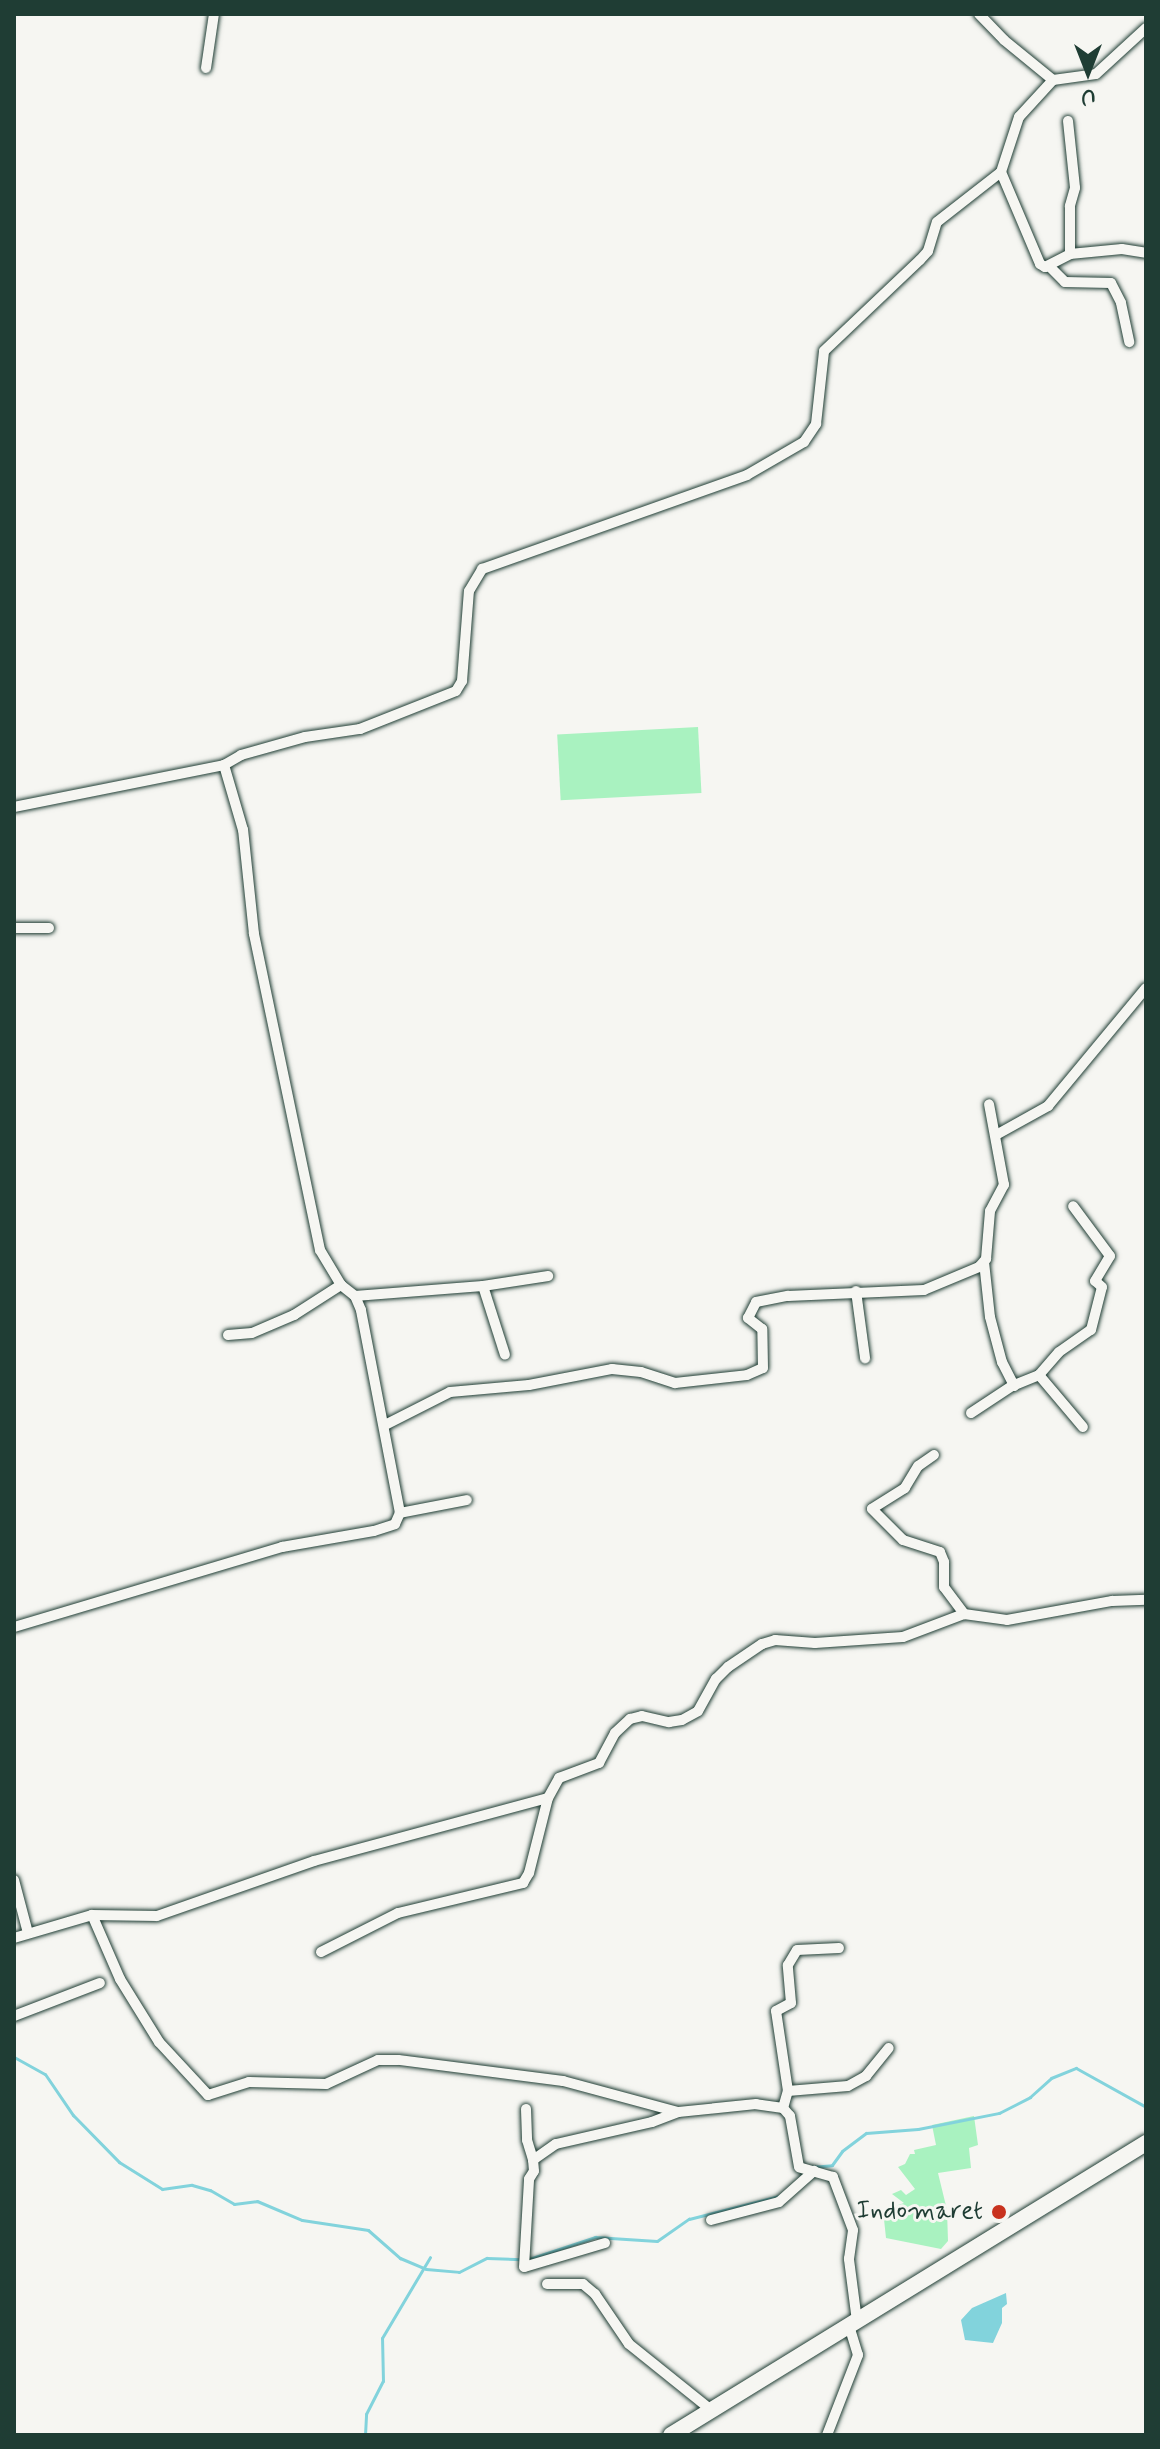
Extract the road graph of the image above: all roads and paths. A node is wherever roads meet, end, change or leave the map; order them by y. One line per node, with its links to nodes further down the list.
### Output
1 (214, 14): 4 (street)
2 (979, 14): 5 (street)
3 (1146, 28): 5 (street)
4 (206, 68)
5 (1053, 80): 7 (street)
6 (1068, 121): 9 (street)
7 (1001, 172): 10 (street); 12 (street)
8 (1146, 253): 9 (street)
9 (1070, 254): 10 (street)
10 (1050, 267): 11 (street)
11 (1129, 342)
12 (224, 765): 13 (street); 22 (street)
13 (14, 807)
14 (14, 928): 15 (street)
15 (49, 928)
16 (1146, 988): 18 (street)
17 (989, 1104): 18 (street)
18 (996, 1135): 20 (street)
19 (1073, 1206): 29 (street)
20 (984, 1262): 24 (street); 30 (street)
21 (548, 1276): 23 (street)
22 (341, 1285): 25 (street); 26 (street)
23 (483, 1286): 25 (street); 27 (street)
24 (856, 1291): 28 (street); 32 (street)
25 (355, 1296): 32 (street)
26 (228, 1335)
27 (505, 1355)
28 (865, 1358)
29 (1039, 1375): 30 (street); 33 (street)
30 (1014, 1386): 31 (street)
31 (971, 1413)
32 (385, 1425): 36 (street)
33 (1083, 1427)
34 (934, 1455): 38 (street)
35 (467, 1500): 36 (street)
36 (400, 1513): 39 (street)
37 (1146, 1600): 38 (street)
38 (964, 1614): 40 (street)
39 (14, 1627)
40 (548, 1798): 42 (street); 46 (street)
41 (14, 1880): 43 (street)
42 (92, 1915): 43 (street); 53 (street)
43 (28, 1933): 44 (street)
44 (14, 1938)
45 (839, 1948): 50 (street)
46 (321, 1952)
47 (100, 1983): 48 (street)
48 (14, 2016)
49 (889, 2048): 50 (street)
50 (788, 2091): 51 (street)
51 (783, 2108): 53 (street); 56 (street)
52 (526, 2109): 55 (street)
53 (678, 2112): 55 (street)
54 (1146, 2143): 60 (main road)
55 (533, 2160): 58 (street)
56 (808, 2170): 57 (street); 60 (street)
57 (711, 2220)
58 (605, 2243)
59 (547, 2284): 61 (street)
60 (853, 2323): 61 (main road); 63 (street)
61 (711, 2410): 62 (main road)
62 (671, 2435)
63 (827, 2435)

